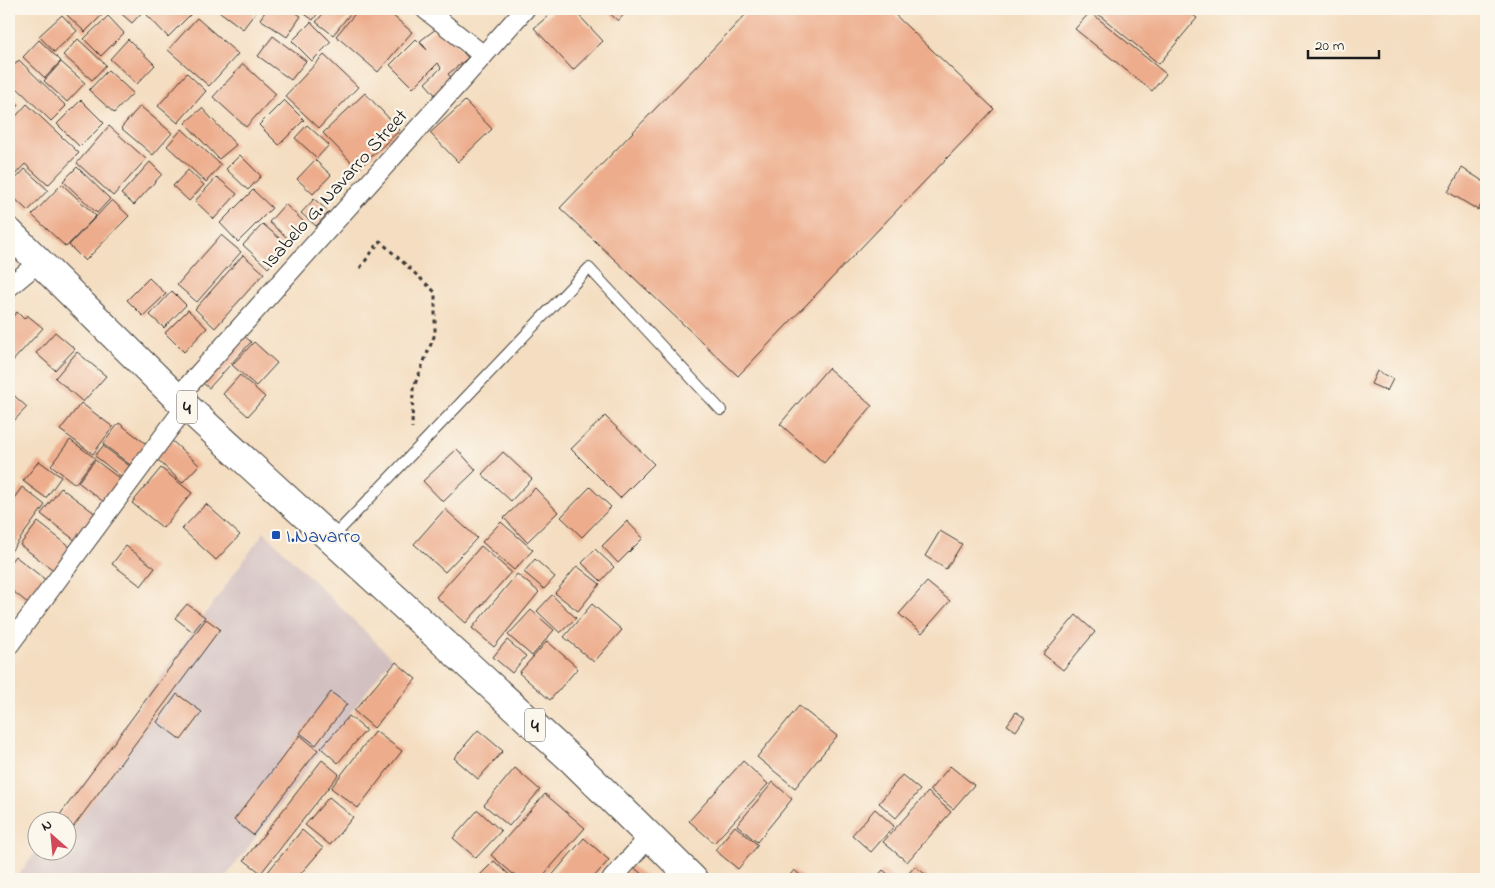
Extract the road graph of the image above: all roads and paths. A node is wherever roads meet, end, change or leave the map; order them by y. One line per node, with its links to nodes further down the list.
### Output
1 (424, 9): 3 (street)
2 (525, 9): 3 (street, Isabelo G. Navarro Street)
3 (484, 55): 8 (street, Isabelo G. Navarro Street)
4 (9, 232): 5 (highway, 4)
5 (39, 262): 7 (street); 8 (highway, 4)
6 (360, 268): 10 (path)
7 (9, 287)
8 (181, 402): 11 (highway, 4); 12 (street, Isabelo G. Navarro Street)
9 (721, 410): 10 (lane)
10 (412, 454): 11 (lane)
11 (332, 538): 13 (highway, 4)
12 (9, 646)
13 (650, 836): 14 (street); 15 (highway, 4)
14 (612, 879)
15 (694, 879)

